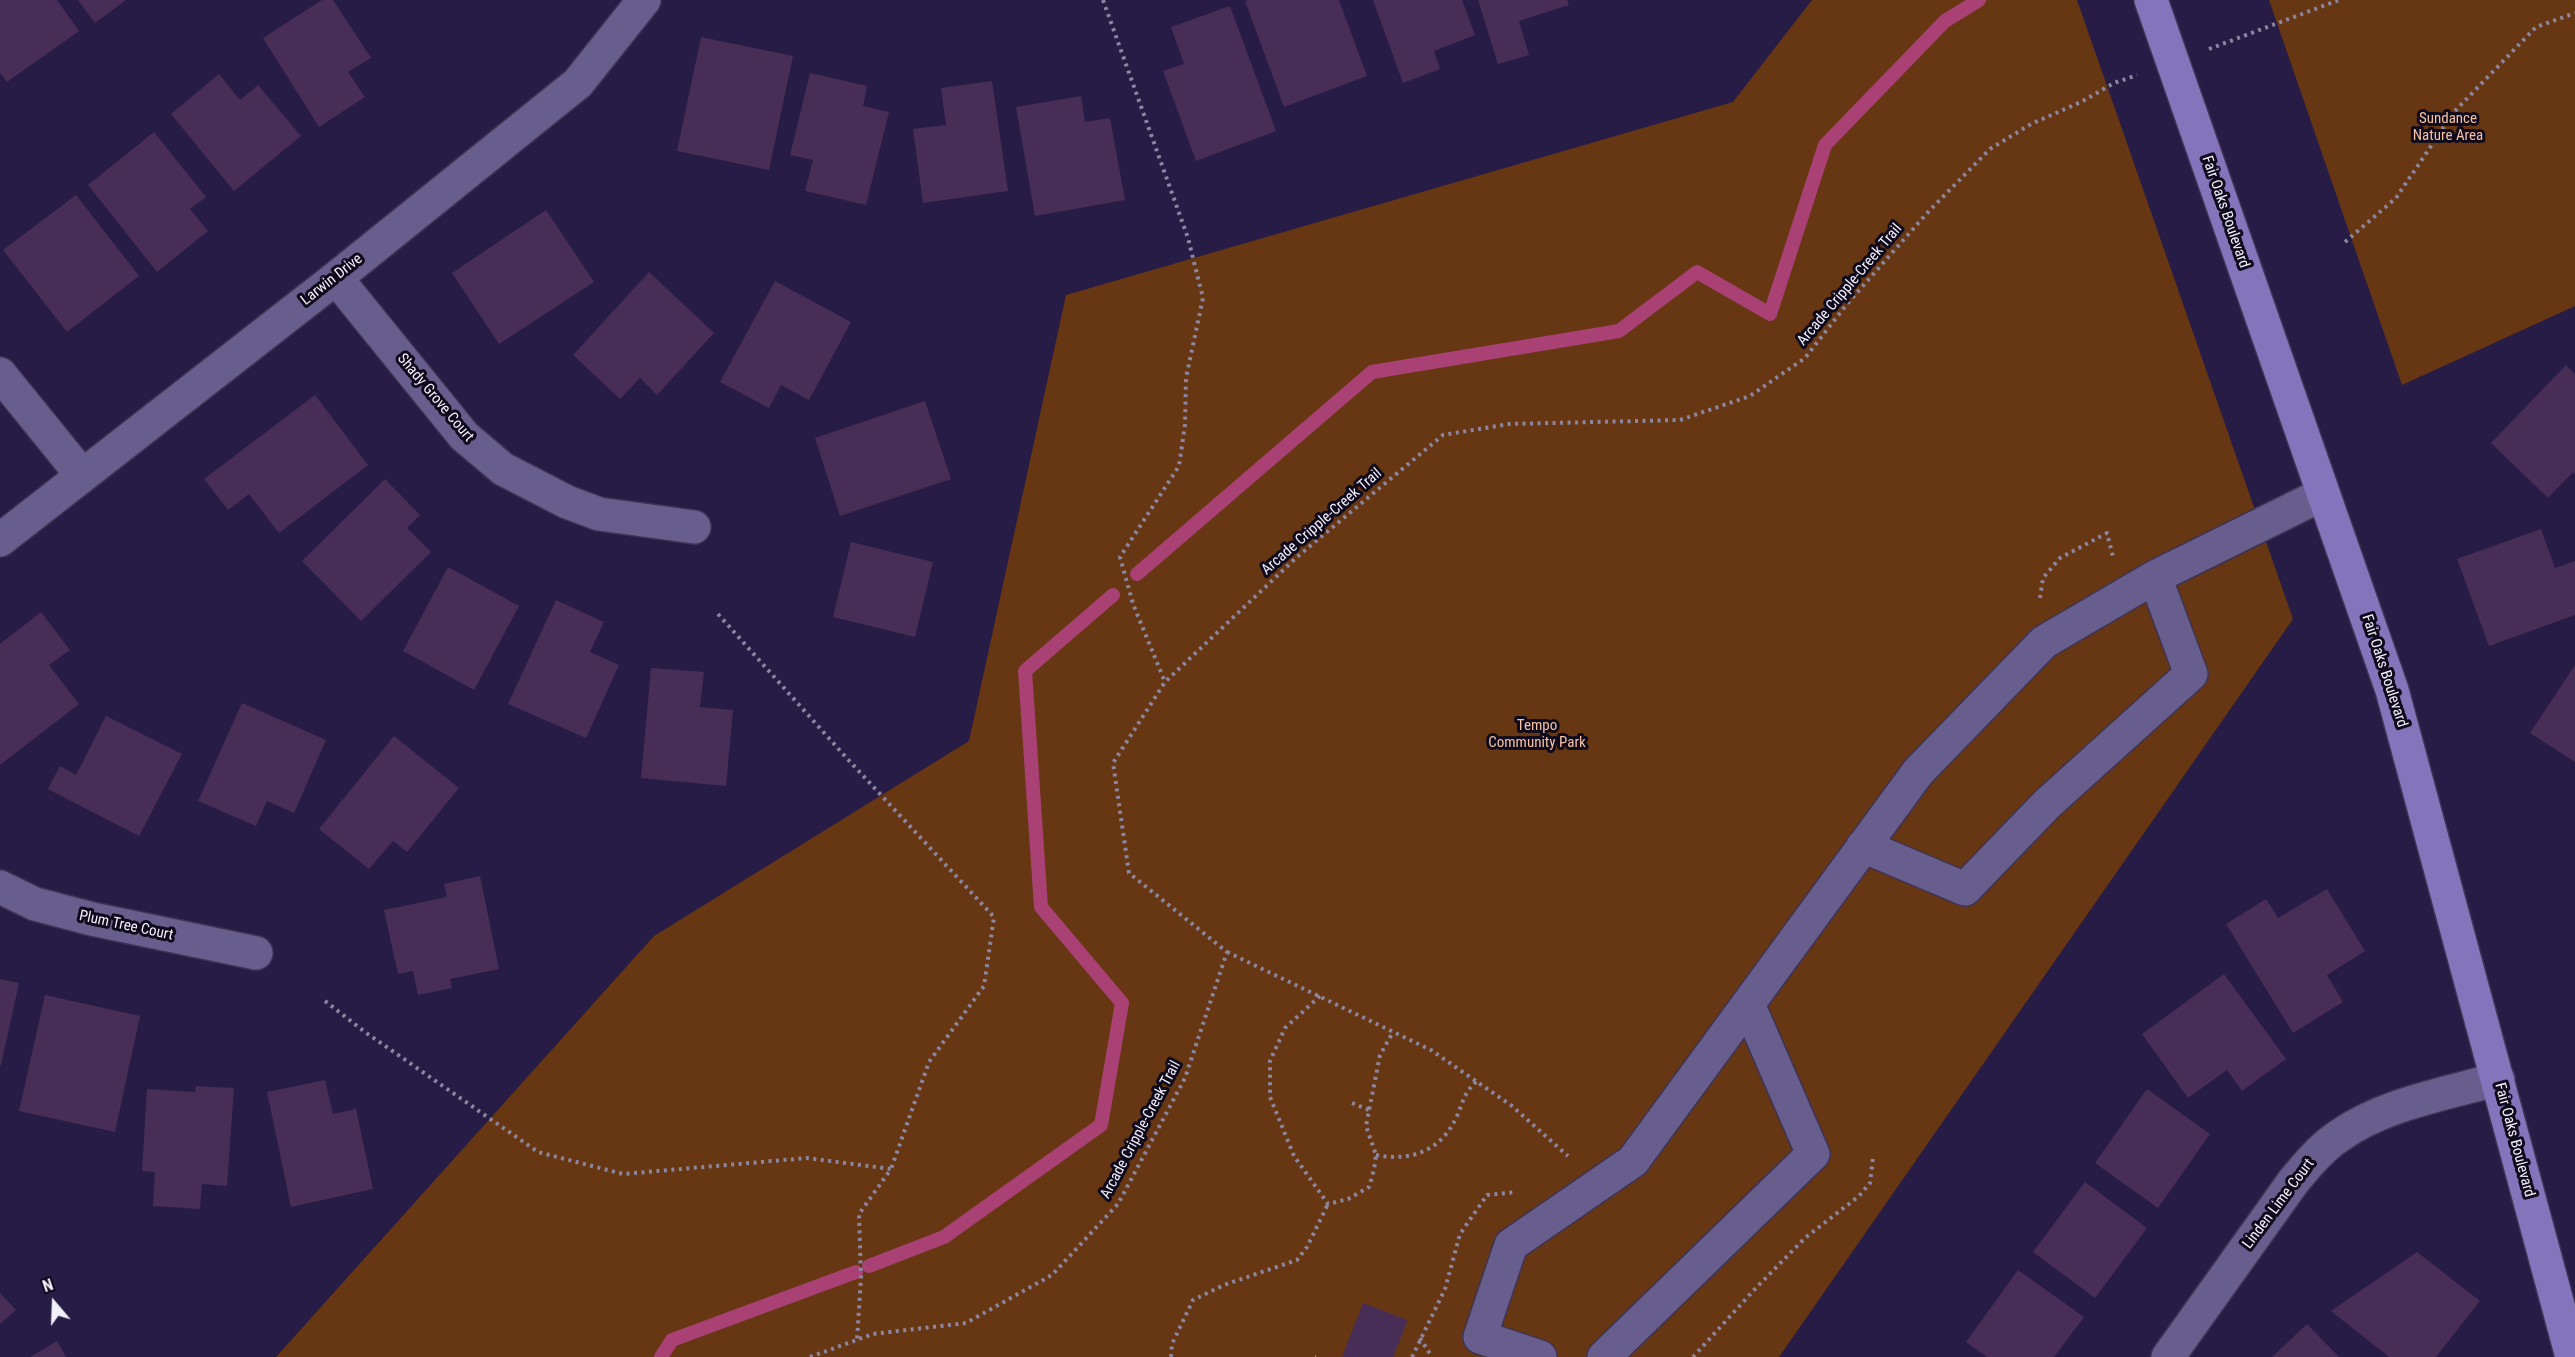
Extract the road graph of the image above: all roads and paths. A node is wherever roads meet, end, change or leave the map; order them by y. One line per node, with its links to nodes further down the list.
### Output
1 (644, 0): 8 (street, Larwin Drive)
2 (1103, 0): 18 (path)
3 (2151, 0): 6 (main road, Fair Oaks Boulevard)
4 (2339, 0): 6 (path, Arcade Cripple-Creek Trail)
5 (2575, 13): 7 (path)
6 (2173, 62): 11 (main road, Fair Oaks Boulevard); 18 (path, Arcade Cripple-Creek Trail)
7 (2345, 242)
8 (336, 278): 10 (street, Larwin Drive); 12 (street, Shady Grove Court)
9 (0, 374): 10 (street)
10 (81, 474): 13 (street, Larwin Drive)
11 (2324, 494): 15 (street); 27 (main road, Fair Oaks Boulevard)
12 (694, 527)
13 (0, 540)
14 (2114, 558): 16 (path)
15 (2155, 577): 19 (street); 19 (street)
16 (2040, 600)
17 (718, 614): 34 (path)
18 (1165, 682): 21 (path, Arcade Cripple-Creek Trail)
19 (1863, 846): 25 (street)
20 (0, 887): 22 (street, Plum Tree Court)
21 (1227, 952): 23 (path); 38 (path, Arcade Cripple-Creek Trail)
22 (256, 953)
23 (1320, 996): 26 (path); 36 (path)
24 (325, 1001): 34 (path)
25 (1748, 1004): 43 (street); 44 (street)
26 (1393, 1032): 28 (path); 30 (path)
27 (2498, 1079): 46 (street, Linden Lime Court); 47 (main road, Fair Oaks Boulevard)
28 (1477, 1080): 31 (path); 33 (path)
29 (1352, 1103): 30 (path)
30 (1369, 1110): 31 (path)
31 (1376, 1155): 36 (path)
32 (1873, 1158): 45 (path)
33 (1574, 1161)
34 (891, 1169): 38 (path)
35 (1487, 1195): 37 (path)
36 (1328, 1204): 40 (path)
37 (1420, 1337): 41 (path); 42 (path)
38 (857, 1339): 39 (path, Arcade Cripple-Creek Trail)
39 (810, 1357)
40 (1171, 1357)
41 (1412, 1357)
42 (1432, 1357)
43 (1540, 1357)
44 (1604, 1357)
45 (1694, 1357)
46 (2168, 1357)
47 (2572, 1357)

